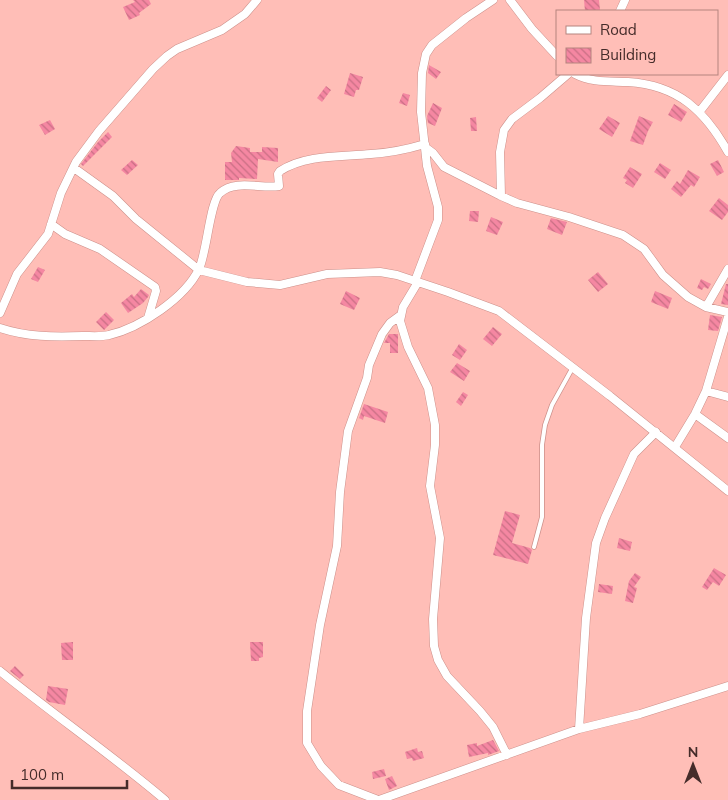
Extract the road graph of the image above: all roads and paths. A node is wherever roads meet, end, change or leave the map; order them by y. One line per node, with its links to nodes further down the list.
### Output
1 (257, 0): 11 (street)
2 (493, 0): 9 (street)
3 (510, 0): 4 (street)
4 (556, 55)
5 (567, 75): 12 (street)
6 (579, 75): 8 (street)
7 (728, 75): 8 (street)
8 (700, 111): 10 (street)
9 (425, 146): 12 (street); 15 (street); 16 (street)
10 (728, 152)
11 (74, 168): 13 (street); 15 (street)
12 (501, 196): 17 (street)
13 (51, 224): 19 (street); 22 (street)
14 (728, 269): 17 (street)
15 (199, 270): 16 (street); 22 (street)
16 (417, 281): 20 (street); 24 (street)
17 (706, 306): 18 (street)
18 (728, 312)
19 (0, 313)
20 (401, 315): 36 (street); 38 (street)
21 (728, 317): 25 (street)
22 (148, 318): 23 (street)
23 (0, 328)
24 (573, 367): 28 (street); 32 (lane)
25 (706, 391): 26 (street); 27 (street)
26 (728, 397)
27 (695, 414): 29 (street); 30 (street)
28 (656, 432): 30 (street); 35 (street)
29 (728, 438)
30 (674, 447): 31 (street)
31 (728, 490)
32 (534, 547)
33 (0, 671): 37 (street)
34 (728, 686): 35 (street)
35 (579, 729): 36 (street)
36 (507, 754): 38 (street)
37 (165, 800)
38 (379, 800)

